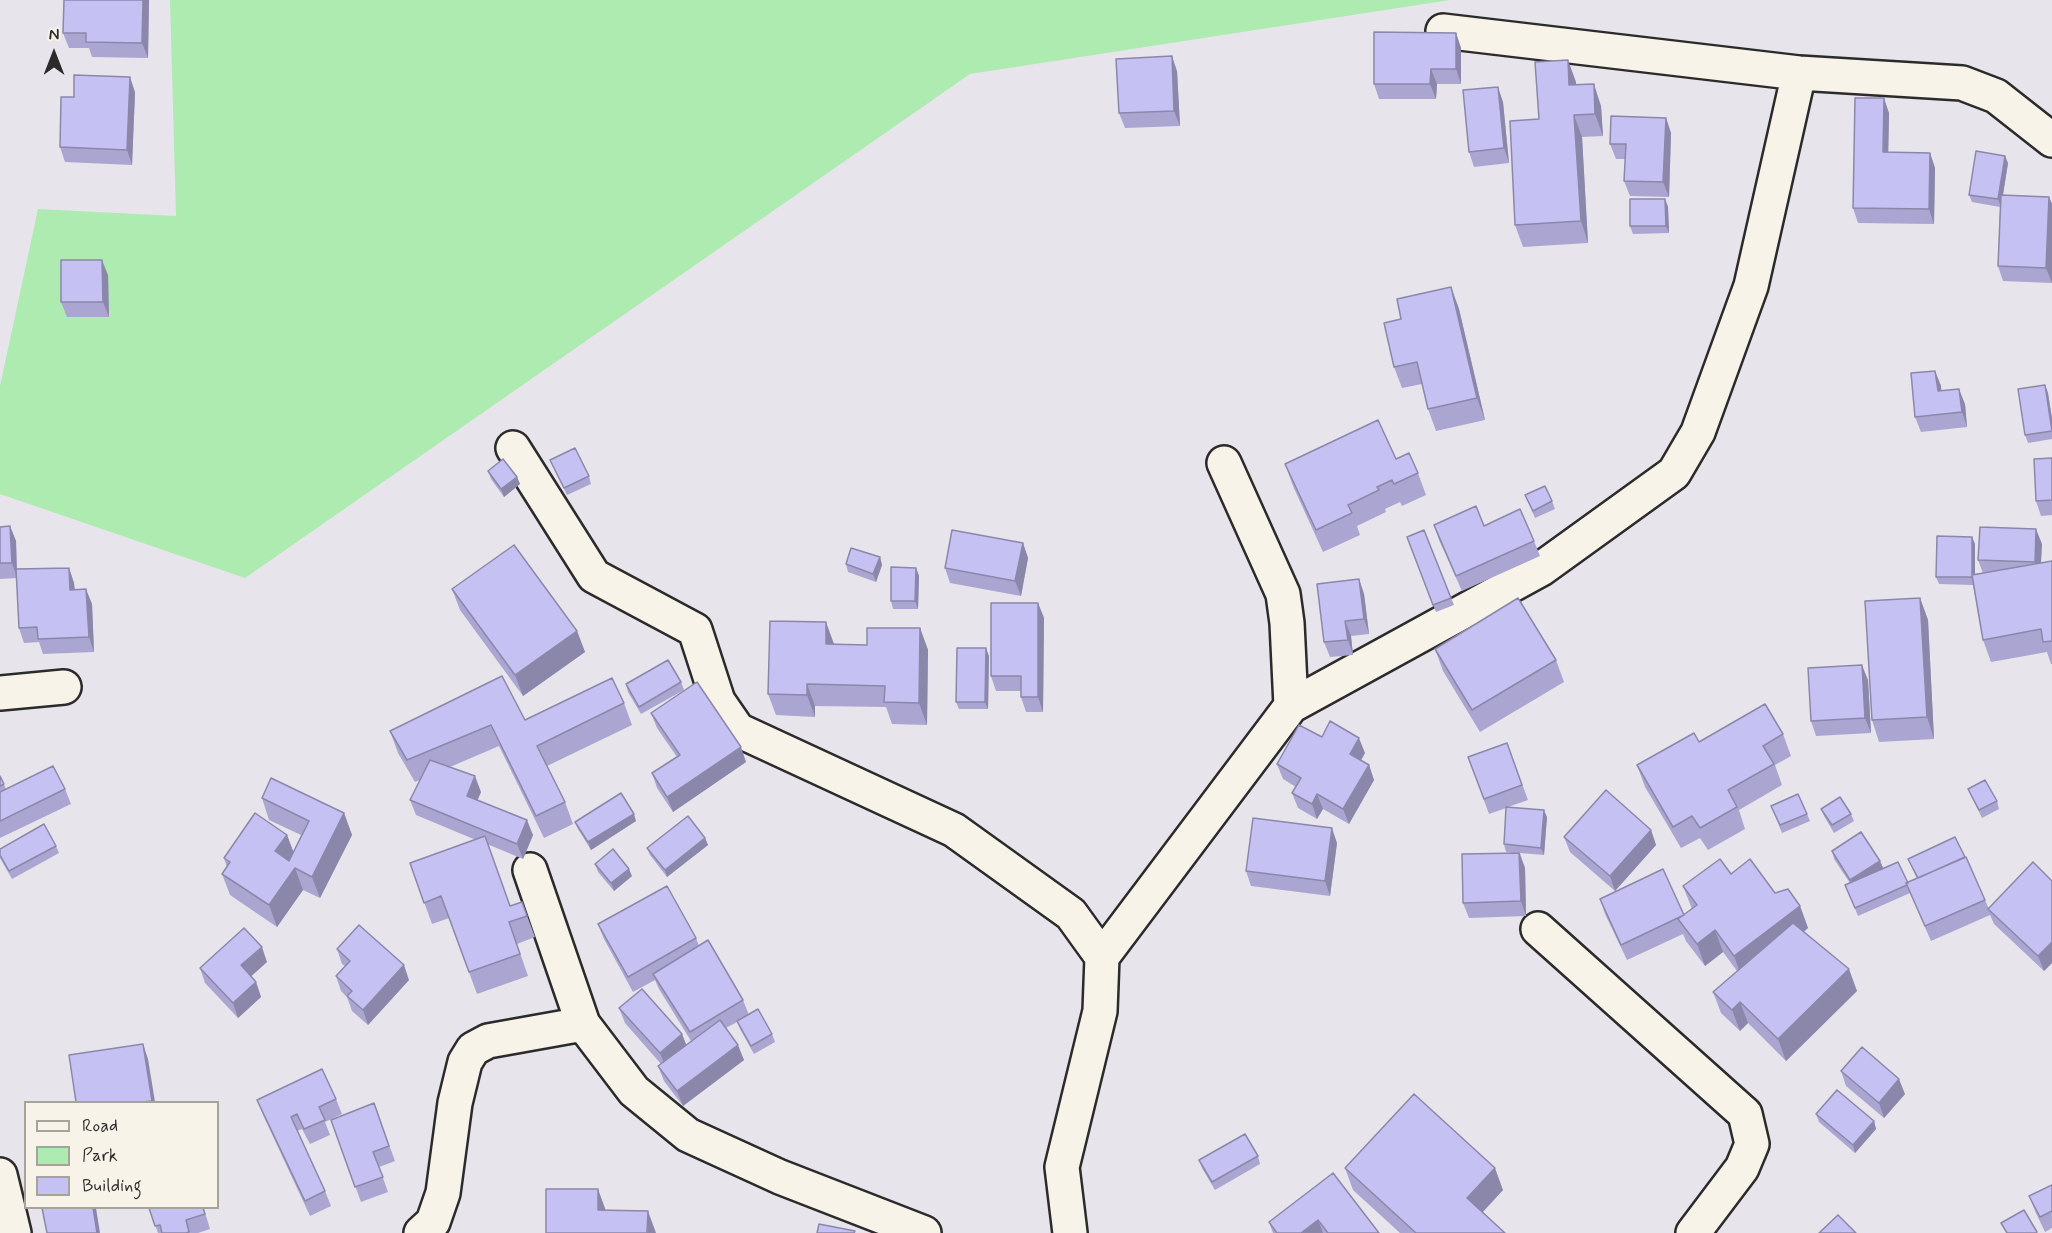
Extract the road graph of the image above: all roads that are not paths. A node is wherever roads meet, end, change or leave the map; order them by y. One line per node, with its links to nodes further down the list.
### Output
1 (1443, 31): 2 (street)
2 (1798, 73): 3 (street); 8 (street)
3 (2052, 140)
4 (513, 448): 11 (street)
5 (1224, 463): 8 (street)
6 (64, 687): 7 (street)
7 (0, 693)
8 (1291, 706): 11 (street)
9 (530, 870): 12 (street)
10 (1538, 929): 18 (street)
11 (1102, 957): 17 (street)
12 (583, 1024): 15 (street); 16 (street)
13 (0, 1175): 14 (street)
14 (14, 1233)
15 (421, 1233)
16 (924, 1233)
17 (1070, 1233)
18 (1693, 1233)

